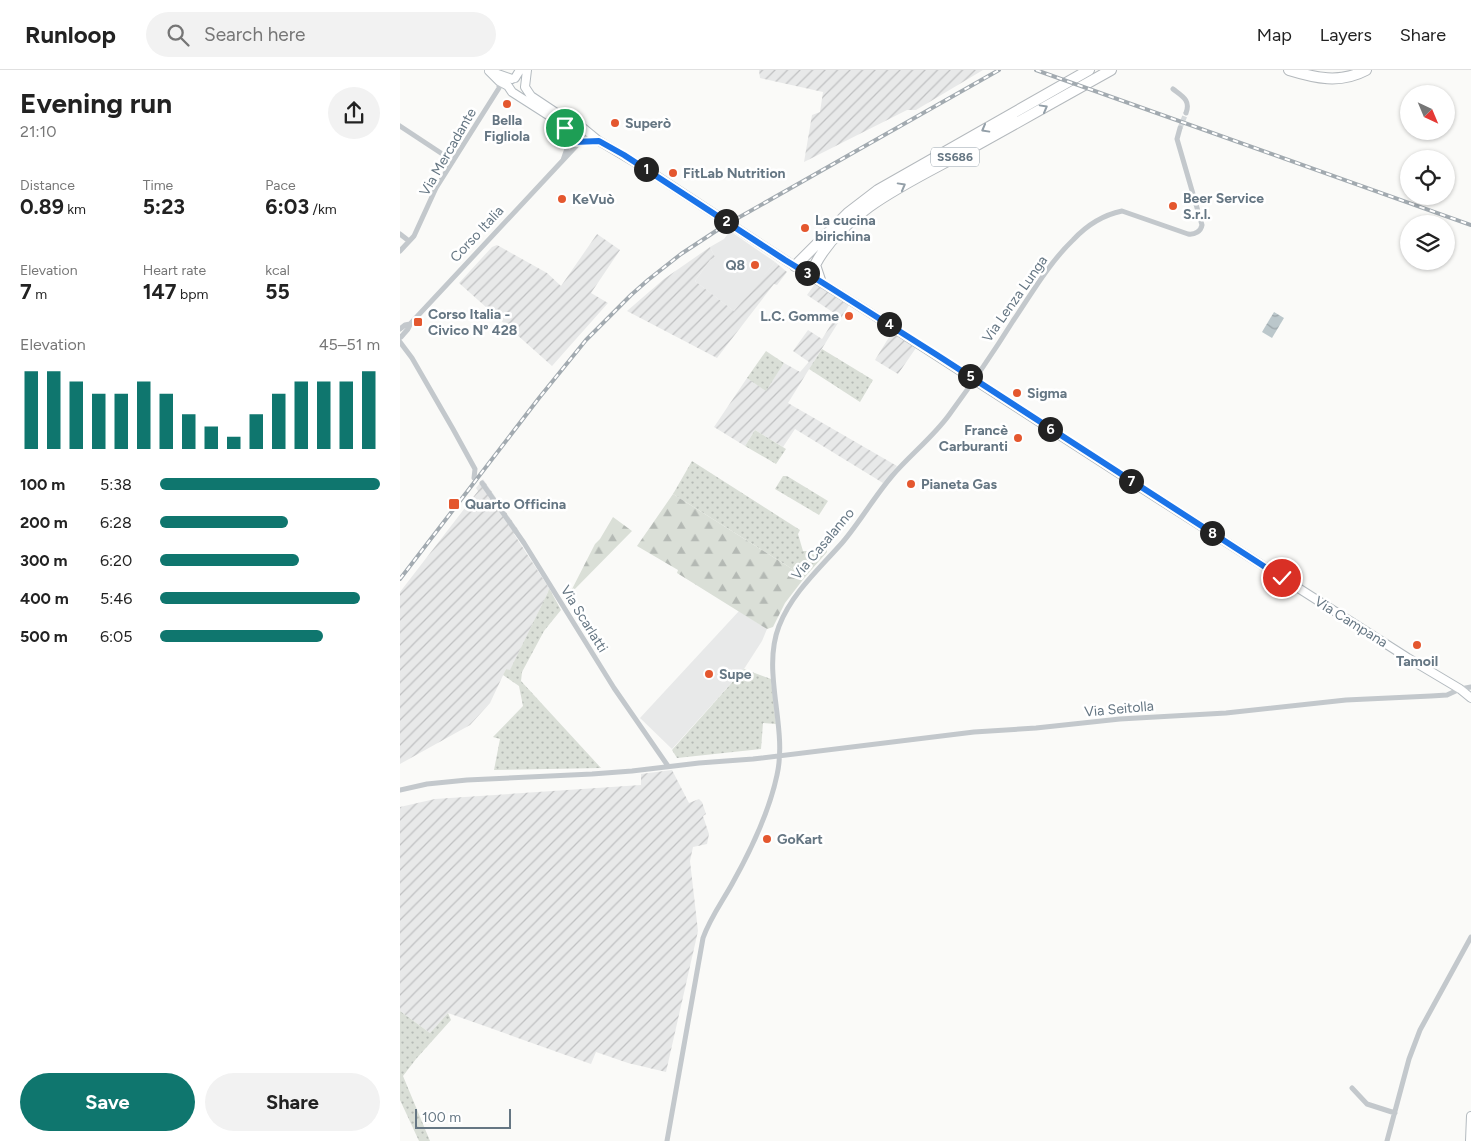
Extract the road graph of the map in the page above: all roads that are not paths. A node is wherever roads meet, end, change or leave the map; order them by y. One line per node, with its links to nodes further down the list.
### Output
1 (489, 70): 8 (main road, Via Campana); 9 (main road, Via Campana)
2 (520, 70): 8 (main road)
3 (527, 70): 10 (main road)
4 (1088, 70): 26 (highway, SS686, one-way to 26)
5 (1111, 70): 25 (highway, SS686, one-way to 5)
6 (1289, 70): 7 (highway)
7 (1366, 70)
8 (512, 81): 9 (main road, Via Campana); 10 (main road, Via Campana); 12 (main road, Via Campana)
9 (499, 85): 21 (street, Via Mercadante)
10 (525, 85): 12 (main road); 15 (main road, Via Campana)
11 (1173, 89): 13 (street)
12 (515, 93): 17 (main road, Via Campana)
13 (1186, 113)
14 (400, 126): 21 (street)
15 (582, 128): 17 (main road); 18 (main road, Via Campana); 19 (main road)
16 (1180, 128): 32 (street, Via Lenza Lunga)
17 (570, 136): 19 (main road, Via Campana); 20 (street, Corso Italia)
18 (599, 141): 19 (main road); 26 (main road, Via Campana)
19 (581, 142): 20 (street, Corso Italia)
20 (563, 160): 28 (street, Corso Italia)
21 (453, 161): 23 (street, Via Mercadante)
22 (400, 234): 23 (street)
23 (409, 241): 24 (street, Via Mercadante)
24 (400, 251)
25 (815, 265): 26 (highway); 27 (highway)
26 (799, 269): 27 (main road, Via Campana)
27 (820, 280): 32 (main road, Via Campana)
28 (410, 324): 29 (street, Corso Italia); 30 (street, Corso Italia)
29 (400, 331): 30 (street)
30 (400, 338)
31 (400, 342): 33 (street)
32 (974, 379): 36 (main road, Via Campana); 38 (street, Via Casalanno)
33 (474, 478)
34 (482, 483): 39 (street, Via Scarlatti)
35 (1471, 687): 36 (street, Via Seitolla)
36 (1460, 688): 37 (main road, Via Campana); 38 (street, Via Seitolla)
37 (1471, 698)
38 (780, 756): 39 (street, Via Seitolla); 45 (street, Via Casalanno)
39 (668, 766): 40 (street, Via Seitolla)
40 (400, 790)
41 (1471, 937): 43 (street)
42 (1352, 1088): 43 (street)
43 (1395, 1114): 46 (street)
44 (1471, 1116): 47 (main road)
45 (667, 1141)
46 (1387, 1141)
47 (1470, 1141)

